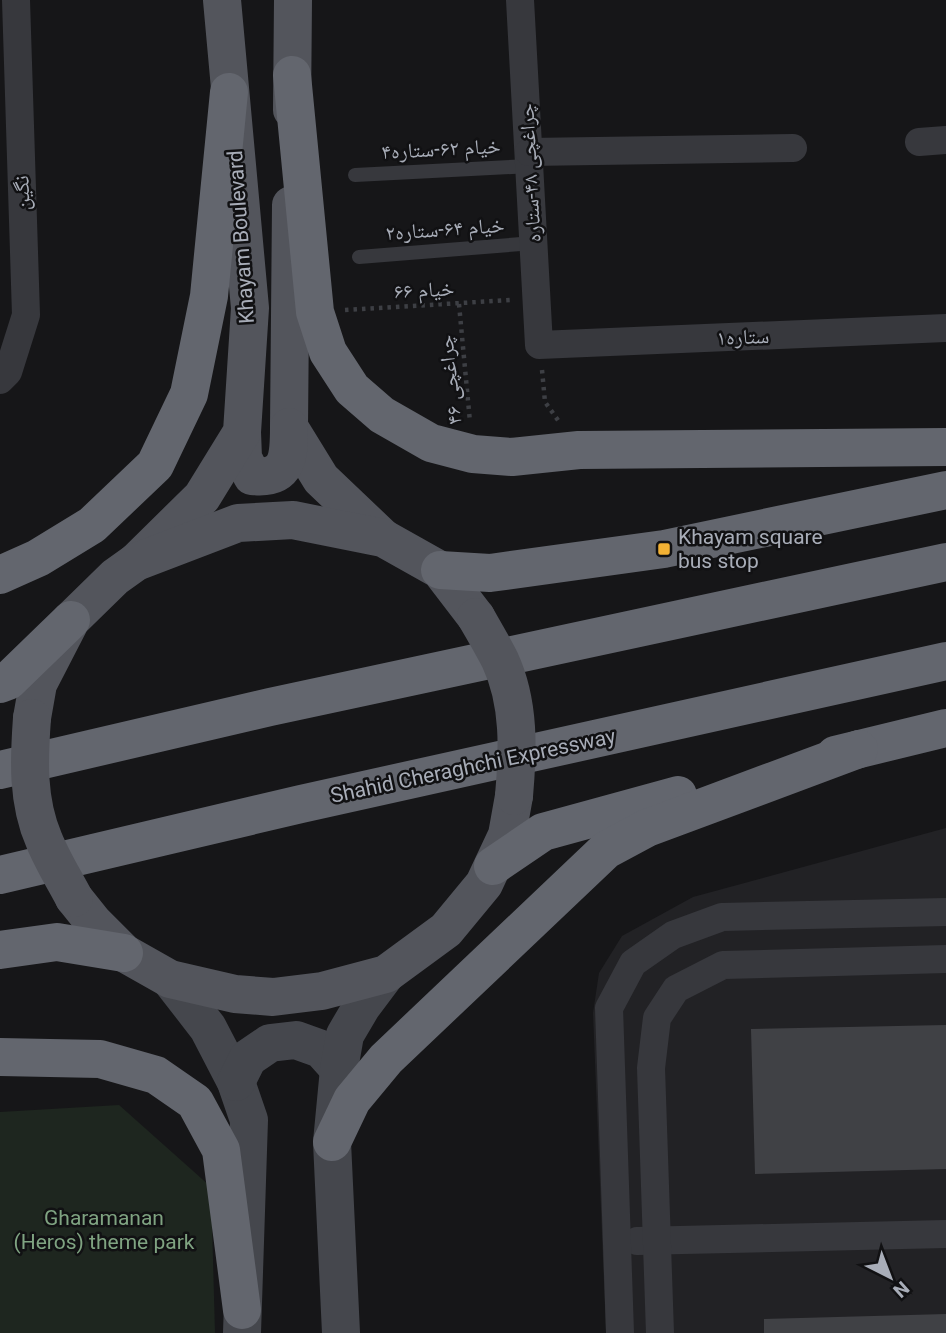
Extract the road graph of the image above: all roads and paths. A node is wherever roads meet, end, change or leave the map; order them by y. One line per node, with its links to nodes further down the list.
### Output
1 (16, 0): 5 (street); 11 (street, نگین)
2 (222, 0): 7 (main road, Khayam Boulevard)
3 (293, 0): 6 (main road, Khayam Boulevard)
4 (520, 0): 9 (street, چراغچی ۴۸-ستاره)
5 (0, 1)
6 (292, 75): 16 (highway); 20 (main road, Khayam Boulevard)
7 (229, 92): 21 (main road, Khayam Boulevard); 30 (highway)
8 (793, 148): 9 (street)
9 (529, 159): 10 (lane, خیام ۶۲-ستاره۴); 12 (street, چراغچی ۴۸-ستاره)
10 (355, 175)
11 (11, 231): 19 (street, نگین)
12 (534, 243): 13 (lane, خیام ۶۴-ستاره۲); 14 (street, چراغچی ۴۸-ستاره)
13 (359, 257)
14 (536, 299): 15 (path, خیام ۶۶); 18 (street, چراغچی ۴۸-ستاره)
15 (459, 304): 16 (path, خیام ۶۶); 24 (path, چراغچی ۴۶)
16 (314, 312): 24 (highway)
17 (946, 328): 18 (street, ستاره۱)
18 (539, 345): 23 (path)
19 (0, 380)
20 (289, 427): 21 (main road, Khayam Boulevard); 26 (main road)
21 (242, 432): 27 (main road, Khayam Boulevard)
22 (946, 447): 23 (highway)
23 (579, 450): 24 (highway)
24 (473, 454)
25 (946, 490): 29 (highway)
26 (383, 538): 27 (main road); 29 (main road)
27 (136, 562): 31 (main road)
28 (946, 562): 36 (highway)
29 (440, 570): 37 (main road, bridge)
30 (0, 575)
31 (71, 620): 33 (highway); 41 (main road, bridge)
32 (946, 662): 38 (highway, Shahid Cheraghchi Expressway)
33 (0, 684)
34 (946, 728): 35 (highway)
35 (859, 749): 37 (highway); 48 (highway)
36 (0, 770)
37 (493, 866): 43 (main road)
38 (0, 875)
39 (946, 912): 51 (street)
40 (0, 950): 41 (highway)
41 (124, 953): 44 (main road)
42 (946, 959): 50 (street)
43 (386, 974): 44 (main road); 46 (main road)
44 (170, 979): 47 (main road)
45 (0, 1057): 52 (highway)
46 (339, 1069): 47 (main road); 48 (main road)
47 (236, 1082): 52 (main road)
48 (332, 1142): 53 (main road)
49 (946, 1234): 50 (street)
50 (657, 1240): 51 (street); 55 (street)
51 (617, 1241): 54 (street)
52 (242, 1322)
53 (341, 1333)
54 (620, 1333)
55 (660, 1333)

